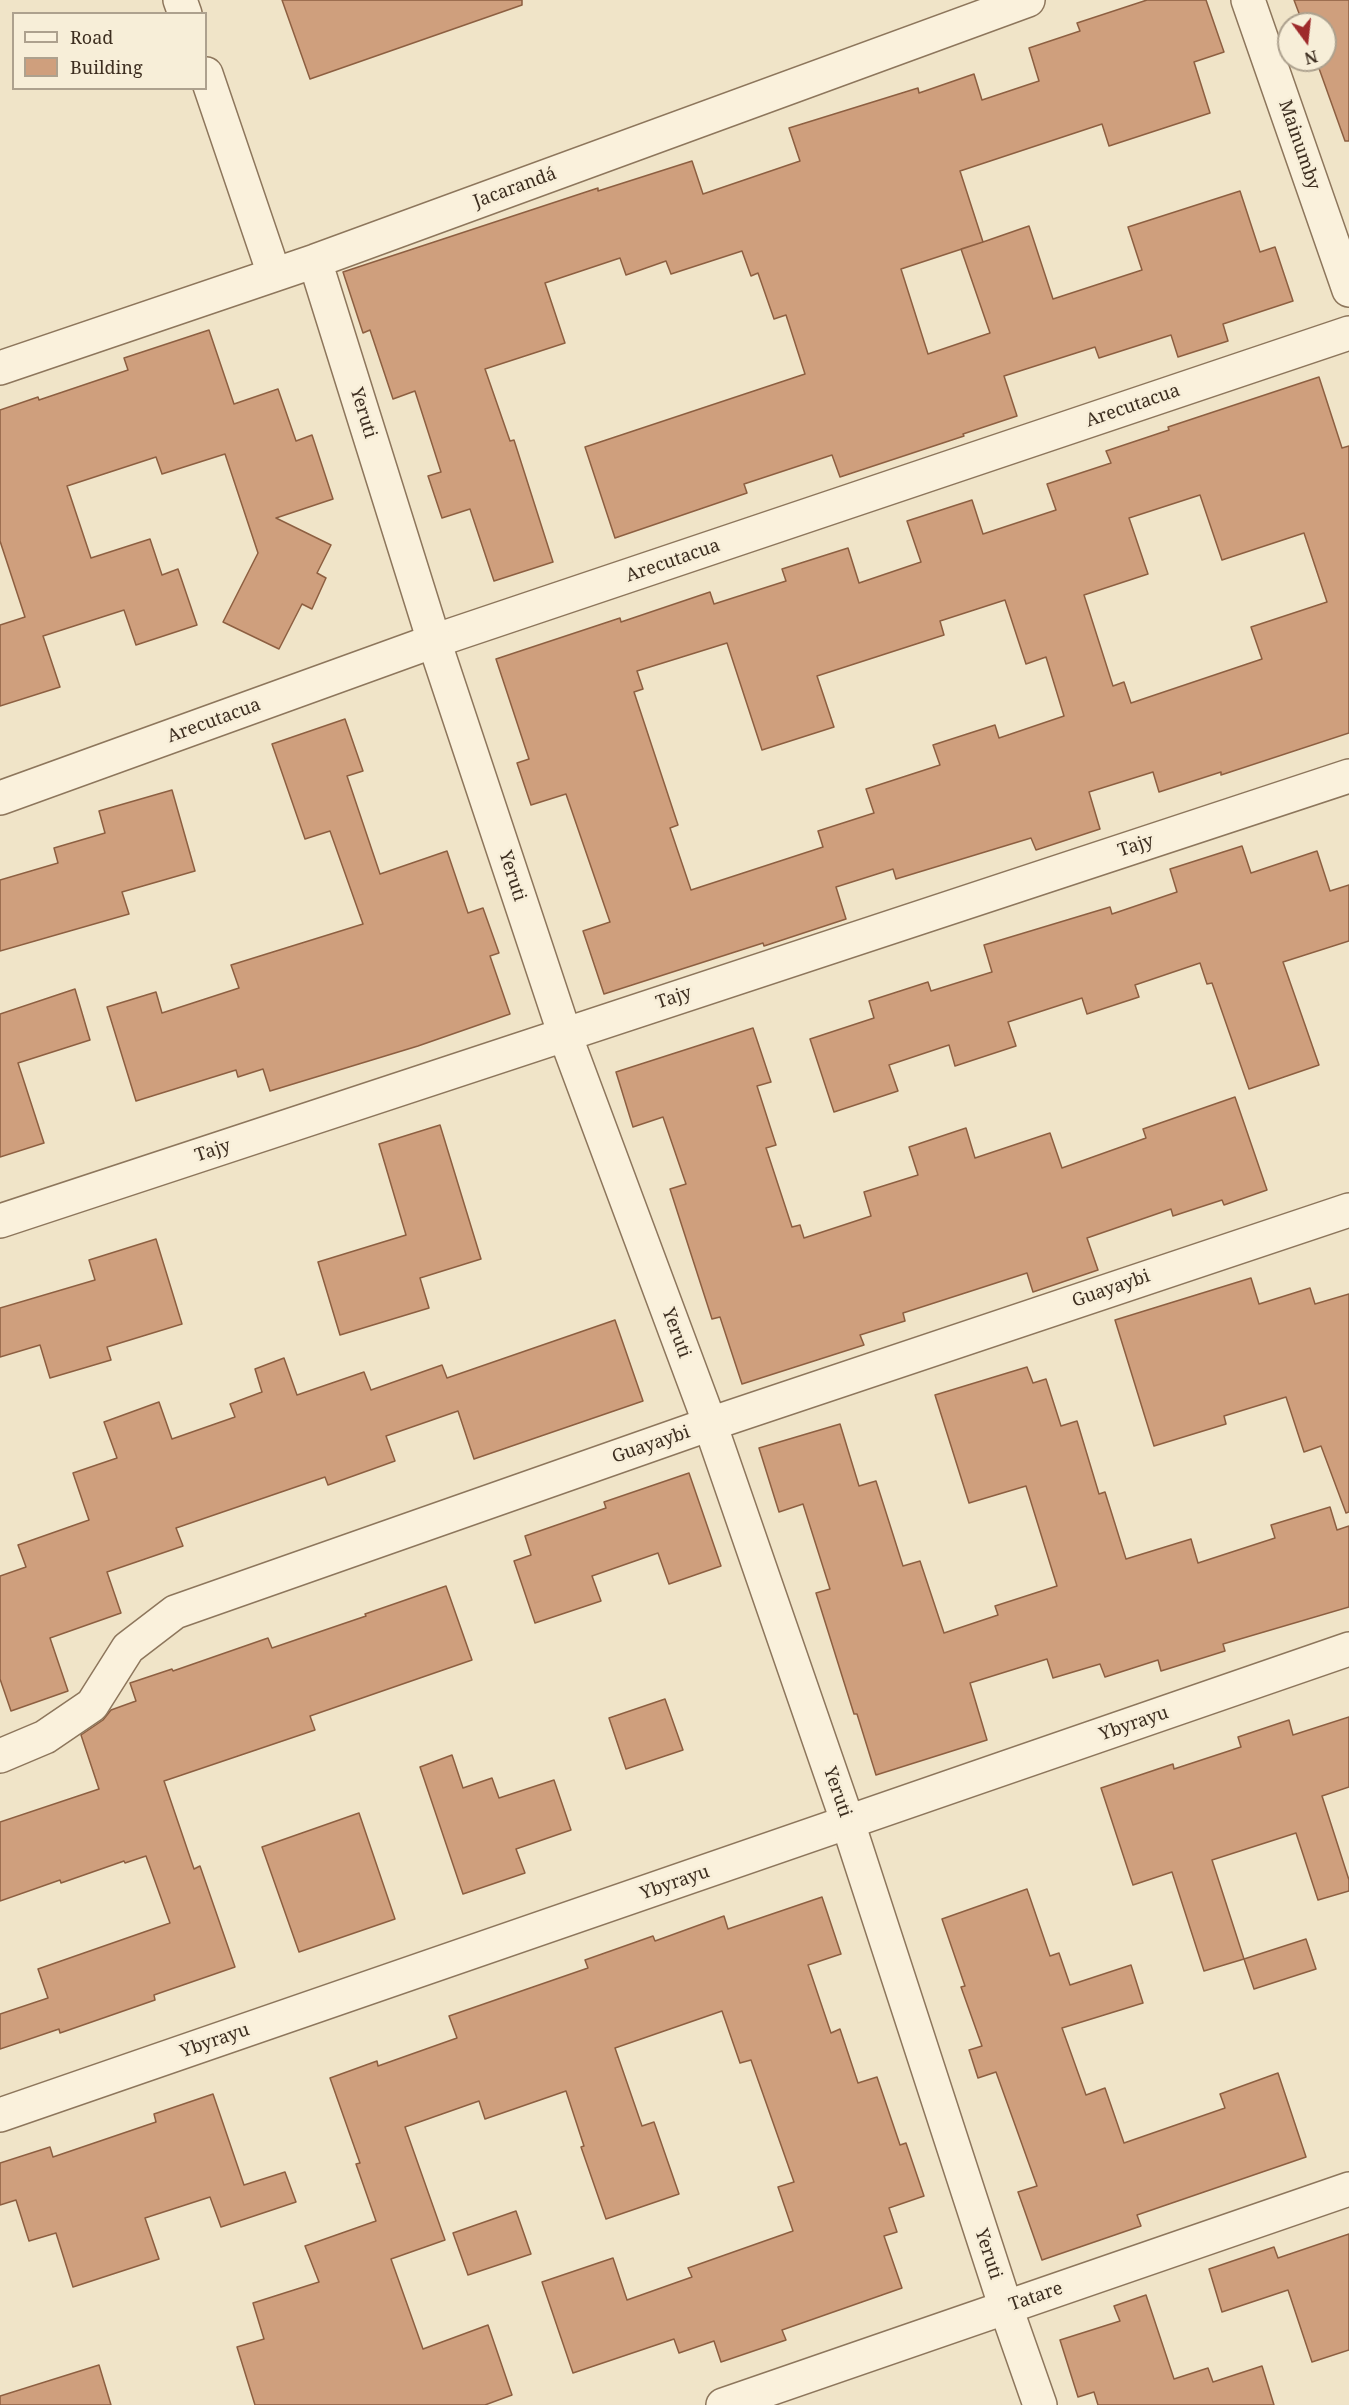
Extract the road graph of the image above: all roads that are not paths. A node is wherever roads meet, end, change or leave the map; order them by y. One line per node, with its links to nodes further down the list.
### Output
1 (1028, 0): 4 (street, Jacarandá)
2 (1248, 0): 6 (street, Mainumby)
3 (207, 77): 5 (street)
4 (315, 261): 5 (street, Jacarandá); 9 (street, Yeruti)
5 (274, 274): 8 (street, Jacarandá)
6 (1349, 290)
7 (1349, 333): 9 (street, Arecutacua)
8 (0, 368)
9 (434, 641): 11 (street, Arecutacua); 12 (street, Yeruti)
10 (1349, 776): 12 (street, Tajy)
11 (0, 798)
12 (565, 1035): 14 (street, Tajy); 15 (street, Yeruti)
13 (1349, 1210): 15 (street, Guayaybi)
14 (0, 1221)
15 (710, 1424): 17 (street, Guayaybi); 18 (street, Yeruti)
16 (1349, 1649): 18 (street, Ybyrayu)
17 (0, 1756)
18 (848, 1823): 19 (street, Ybyrayu); 21 (street, Yeruti)
19 (0, 2115)
20 (1349, 2189): 21 (street, Tatare)
21 (1006, 2308): 22 (street, Tatare); 23 (street, Yeruti)
22 (723, 2405)
23 (1040, 2405)

